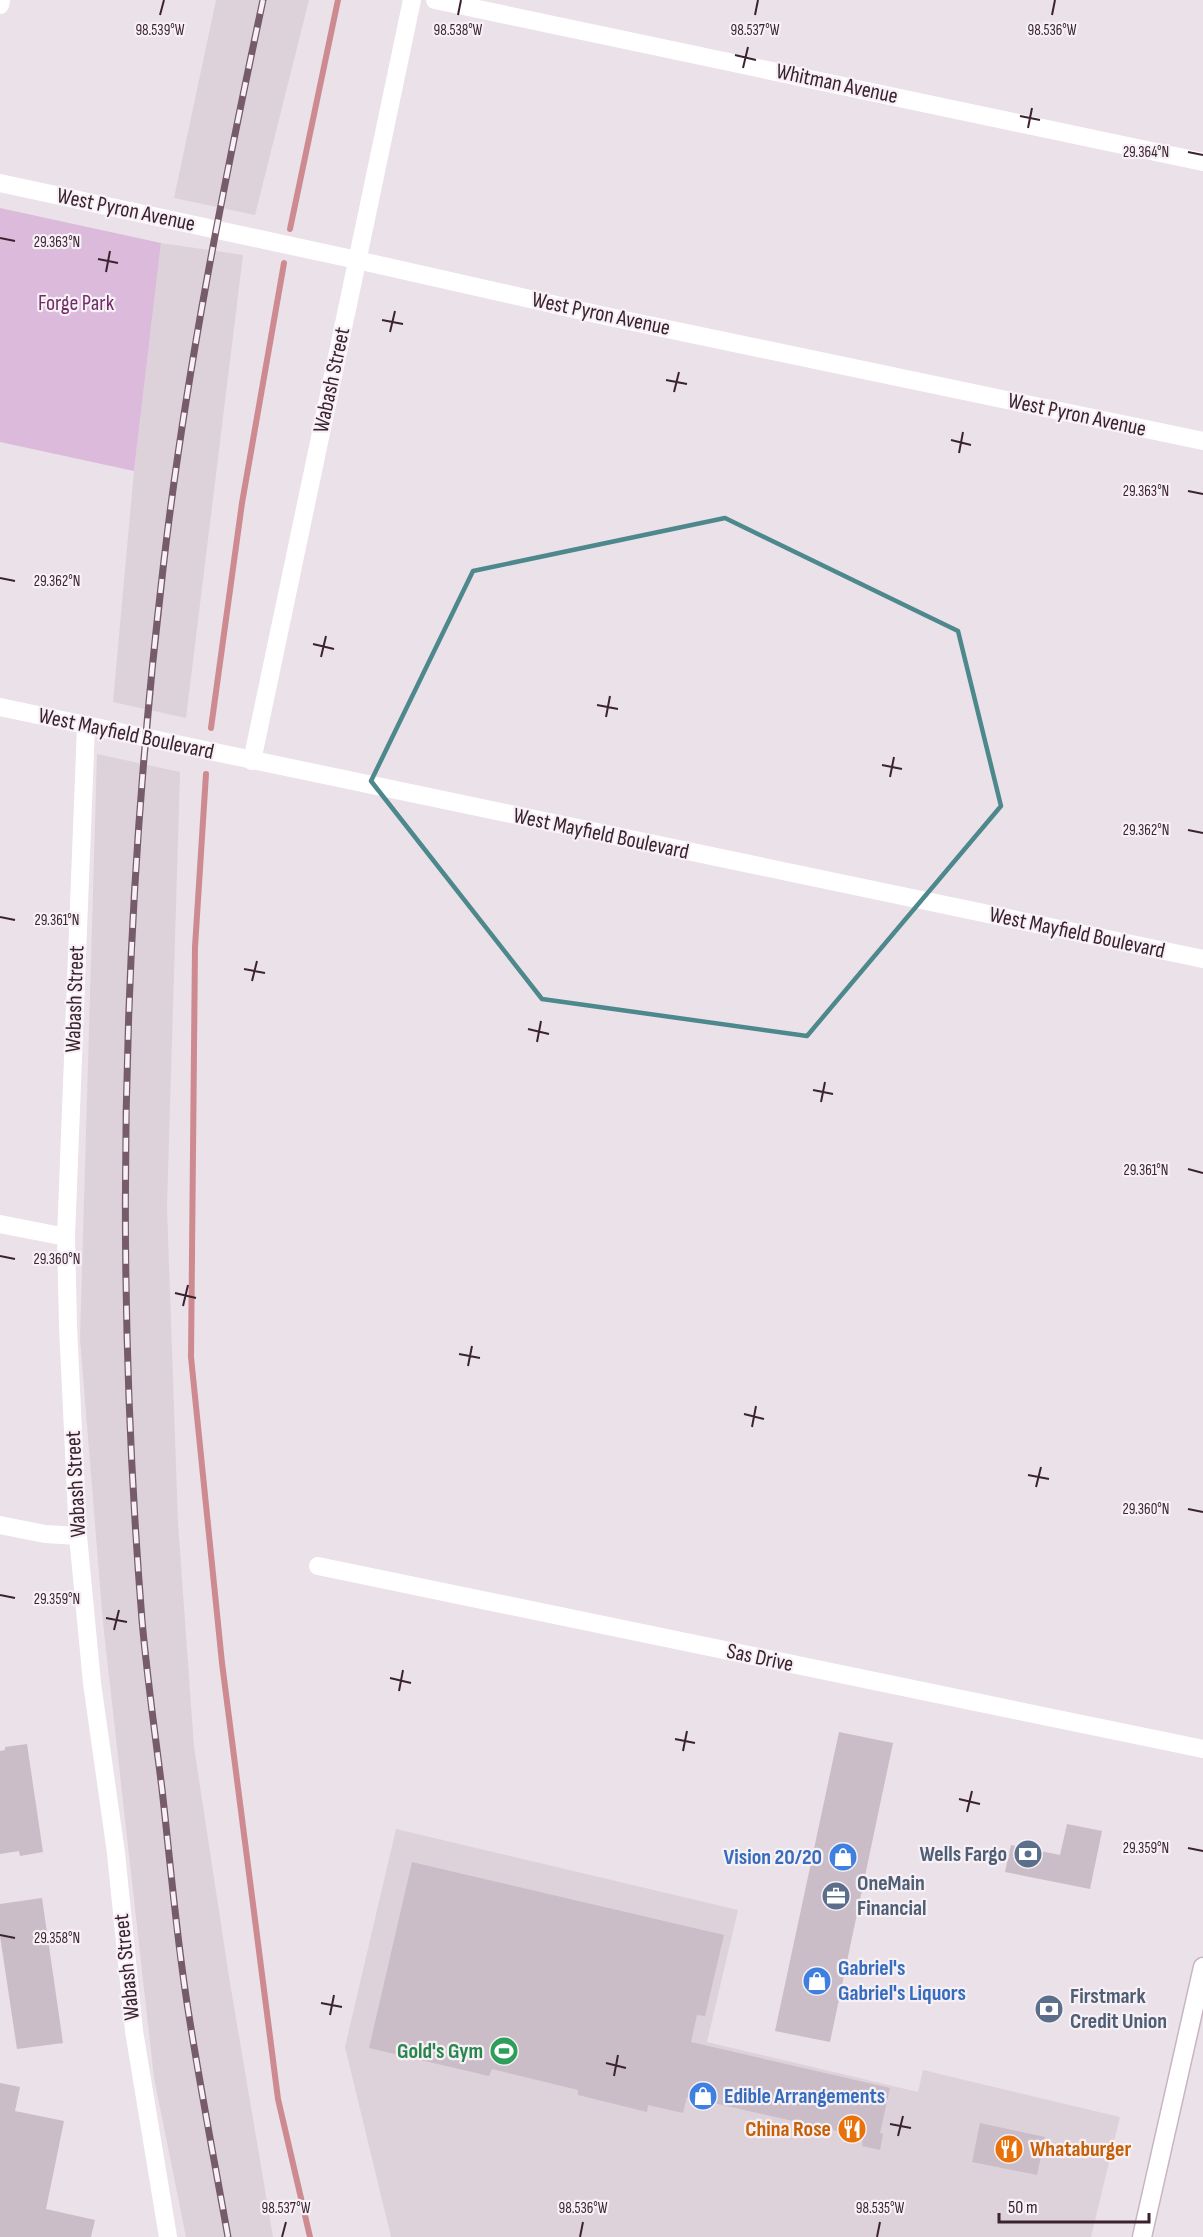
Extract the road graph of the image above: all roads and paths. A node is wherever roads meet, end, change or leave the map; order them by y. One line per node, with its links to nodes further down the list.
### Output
1 (1, 0): 4 (street)
2 (412, 0): 7 (street, Wabash Street)
3 (435, 0): 5 (street, Whitman Avenue)
4 (0, 5)
5 (1203, 162)
6 (0, 183): 7 (street, West Pyron Avenue)
7 (357, 260): 8 (street, West Pyron Avenue); 11 (street, Wabash Street)
8 (1203, 441)
9 (0, 707): 10 (street, West Mayfield Boulevard)
10 (86, 726): 11 (street, West Mayfield Boulevard); 14 (street, Wabash Street)
11 (252, 761): 12 (street, West Mayfield Boulevard)
12 (1203, 959)
13 (0, 1224): 14 (street)
14 (66, 1237): 16 (street, Wabash Street)
15 (0, 1525): 16 (street)
16 (78, 1536): 20 (street, Wabash Street)
17 (318, 1566): 18 (street, Sas Drive)
18 (1203, 1749)
19 (1203, 1967): 21 (street)
20 (168, 2237)
21 (1142, 2237)

